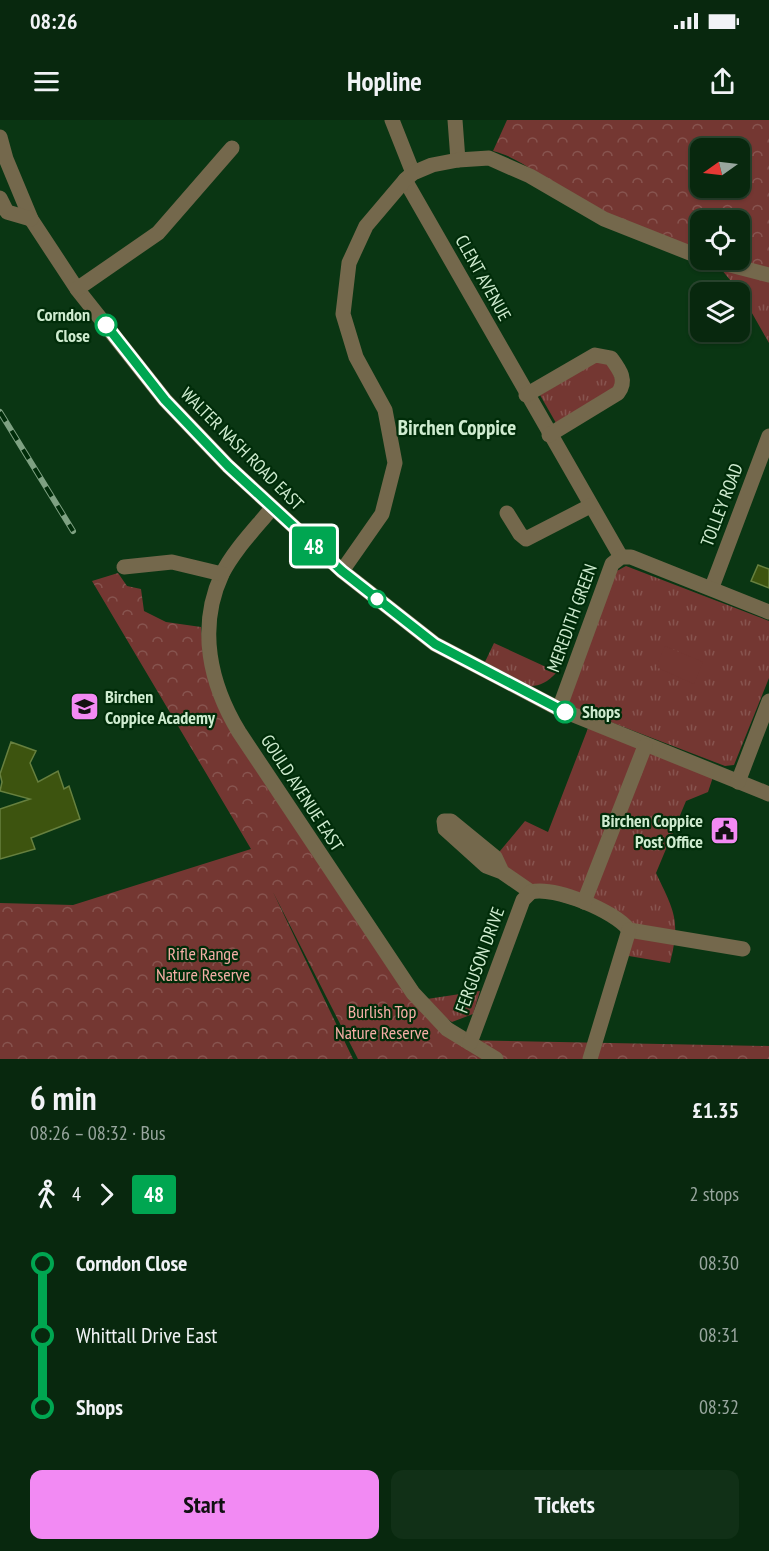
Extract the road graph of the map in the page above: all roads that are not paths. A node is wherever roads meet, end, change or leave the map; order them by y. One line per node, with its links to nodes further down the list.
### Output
1 (392, 120): 6 (street, CLENT AVENUE)
2 (455, 120): 5 (street)
3 (0, 137): 8 (street, WALTER NASH ROAD EAST)
4 (232, 148): 12 (street)
5 (458, 160): 6 (street); 9 (street)
6 (409, 176): 13 (street, CLENT AVENUE); 21 (street)
7 (0, 198): 8 (street)
8 (32, 219): 12 (street, WALTER NASH ROAD EAST)
9 (690, 253)
10 (750, 270): 11 (street)
11 (769, 275)
12 (78, 289): 17 (street, WALTER NASH ROAD EAST)
13 (526, 395): 14 (street, CLENT AVENUE); 14 (street)
14 (549, 435): 16 (street, CLENT AVENUE)
15 (769, 436): 23 (street, TOLLEY ROAD)
16 (590, 506): 18 (street); 19 (street, CLENT AVENUE)
17 (272, 508): 21 (street, WALTER NASH ROAD EAST); 22 (street, GOULD AVENUE EAST)
18 (507, 513)
19 (621, 557): 23 (street, MEREDITH GREEN); 26 (street, MEREDITH GREEN)
20 (124, 567): 22 (street)
21 (342, 571): 26 (street, WALTER NASH ROAD EAST)
22 (222, 574): 35 (street, GOULD AVENUE EAST)
23 (712, 587): 24 (street, MEREDITH GREEN)
24 (769, 612)
25 (769, 701): 28 (street)
26 (559, 709): 27 (street, WALTER NASH ROAD EAST)
27 (645, 746): 28 (street, WALTER NASH ROAD EAST); 32 (street)
28 (738, 782): 29 (street, WALTER NASH ROAD EAST)
29 (769, 794)
30 (502, 872): 31 (street)
31 (531, 892): 32 (street); 35 (street, FERGUSON DRIVE)
32 (584, 902): 33 (street)
33 (629, 930): 34 (street); 37 (street)
34 (742, 949)
35 (470, 1043): 36 (street, GOULD AVENUE EAST)
36 (496, 1059)
37 (590, 1059)

